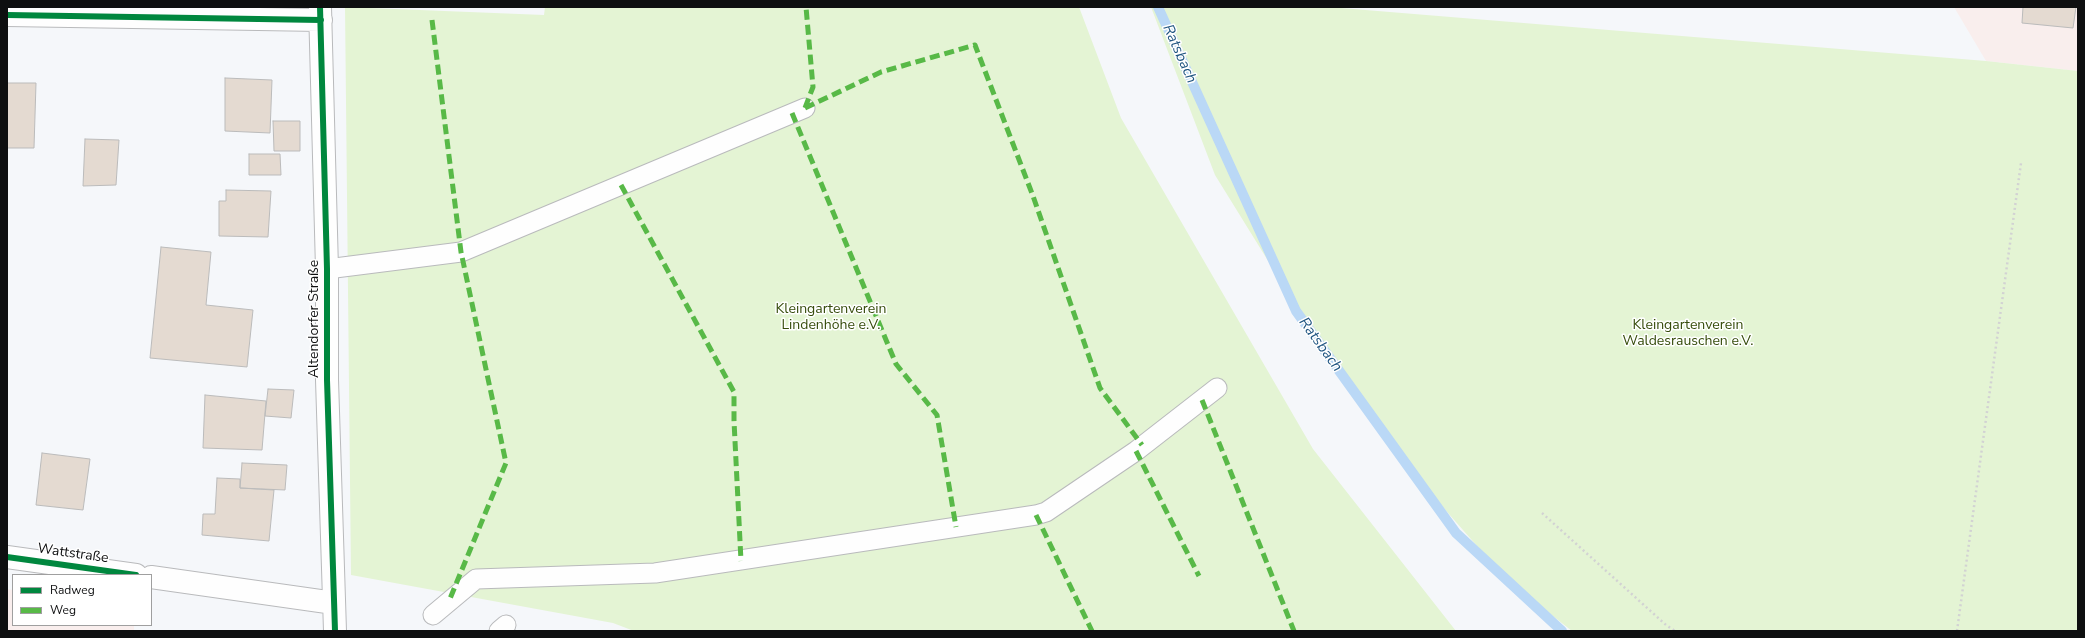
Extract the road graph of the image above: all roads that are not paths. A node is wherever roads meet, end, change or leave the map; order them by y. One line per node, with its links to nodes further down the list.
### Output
1 (321, 14): 2 (street); 4 (street, Altendorfer Straße)
2 (7, 15)
3 (805, 108): 4 (lane)
4 (327, 269): 9 (street, Altendorfer Straße)
5 (1217, 388): 10 (lane)
6 (7, 557): 7 (street, Wattstraße)
7 (129, 574)
8 (152, 577): 9 (street)
9 (334, 603): 11 (street, Altendorfer Straße)
10 (433, 615)
11 (335, 631)

